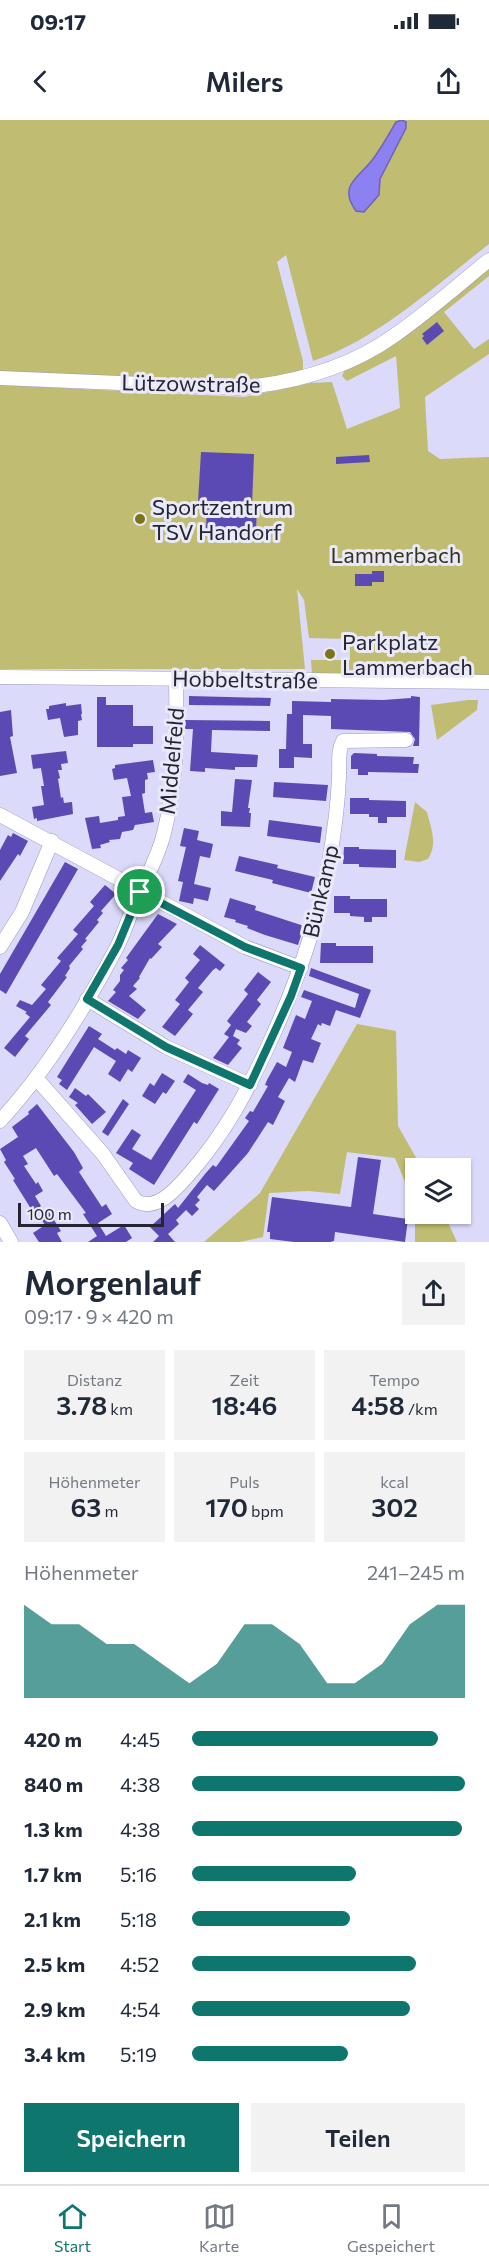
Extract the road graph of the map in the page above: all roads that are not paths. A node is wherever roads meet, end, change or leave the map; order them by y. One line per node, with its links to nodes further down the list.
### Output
1 (489, 260): 2 (street, Lützowstraße)
2 (0, 378)
3 (0, 677): 4 (street, Hobbeltstraße)
4 (176, 678): 5 (street, Hobbeltstraße); 9 (street, Middelfeld)
5 (489, 682)
6 (406, 740): 11 (street, Bünkamp)
7 (0, 815): 8 (street)
8 (52, 841): 9 (street); 10 (street)
9 (140, 892): 11 (street); 12 (street, Middelfeld)
10 (0, 947)
11 (301, 968): 14 (street, Bünkamp)
12 (87, 999): 13 (street, Middelfeld); 14 (street)
13 (36, 1078): 14 (street, Bünkamp); 15 (street, Middelfeld)
14 (250, 1085)
15 (0, 1121)
16 (0, 1223): 17 (street)
17 (11, 1242)

